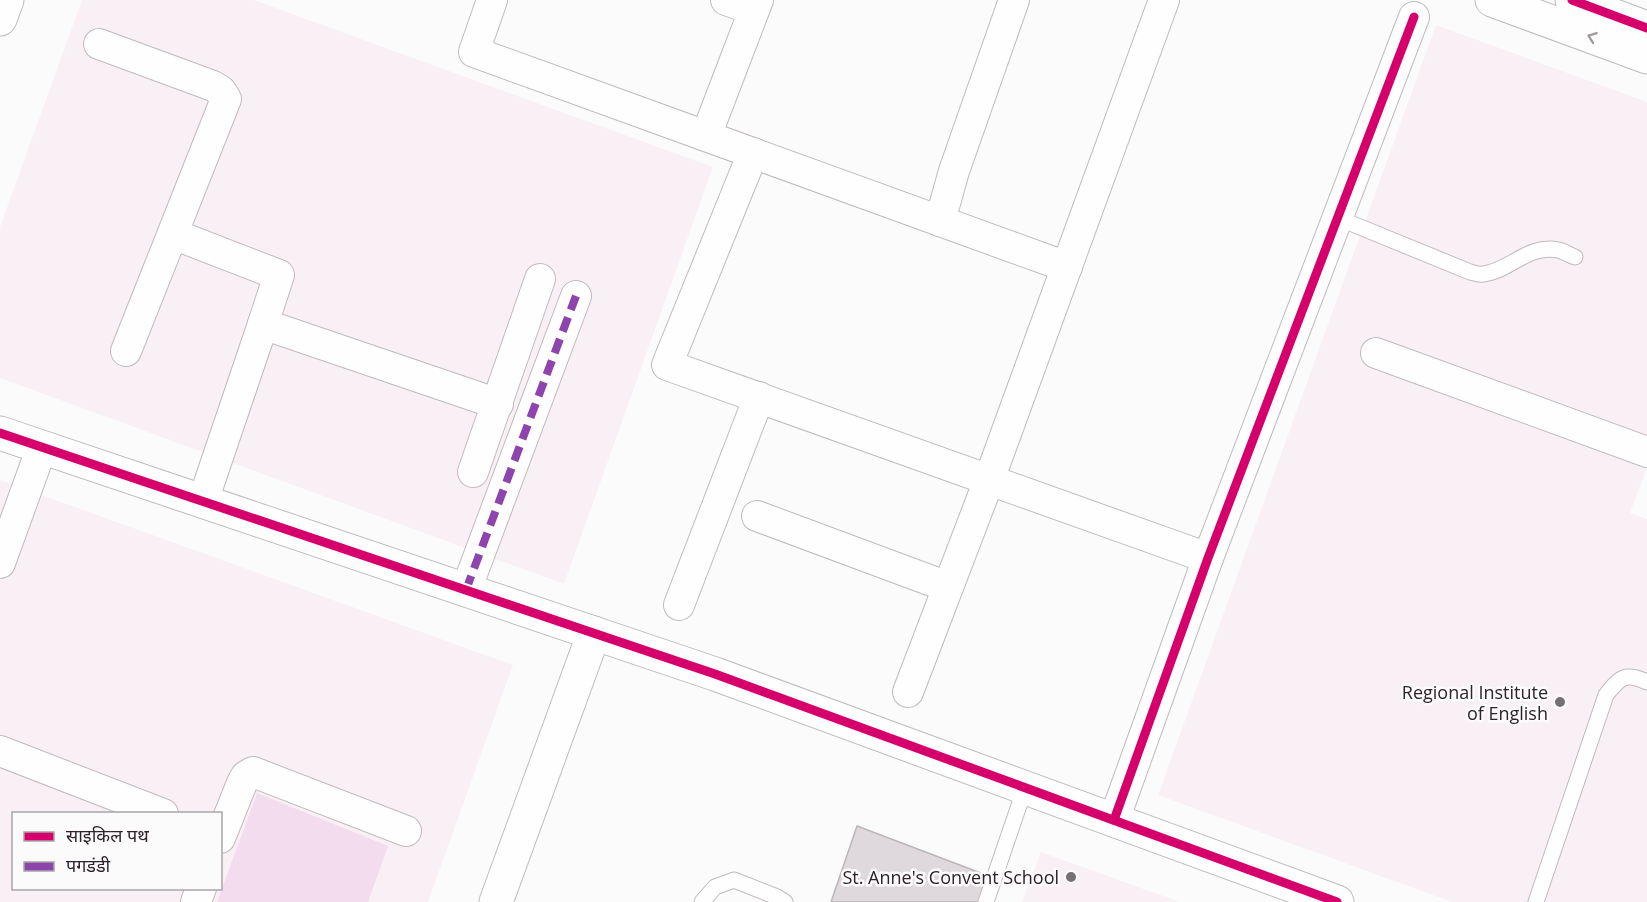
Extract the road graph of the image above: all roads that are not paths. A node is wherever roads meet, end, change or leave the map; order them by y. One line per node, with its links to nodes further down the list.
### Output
1 (7, 0): 9 (street)
2 (492, 0): 13 (street)
3 (1014, 0): 16 (street)
4 (1164, 0): 19 (street)
5 (1492, 0): 12 (street, one-way to 5)
6 (1572, 0): 10 (street)
7 (746, 3): 13 (street)
8 (1414, 17): 15 (street)
9 (0, 19)
10 (1647, 28)
11 (99, 44): 17 (street)
12 (1647, 57)
13 (706, 136): 14 (street)
14 (753, 153): 16 (street); 25 (street)
15 (1338, 218): 18 (lane); 34 (street)
16 (940, 221): 19 (street)
17 (173, 234): 22 (street); 23 (street)
18 (1575, 257)
19 (1066, 267): 31 (street)
20 (540, 279): 26 (street)
21 (576, 296): 37 (street)
22 (263, 324): 26 (street); 32 (street)
23 (126, 351)
24 (1376, 353): 29 (street)
25 (759, 397): 31 (street); 38 (street)
26 (498, 404): 30 (street)
27 (0, 433): 28 (street)
28 (42, 447): 32 (street); 35 (street)
29 (1647, 452)
30 (473, 472)
31 (989, 480): 34 (street); 36 (street)
32 (203, 501): 37 (street)
33 (757, 516): 36 (street)
34 (1208, 558): 45 (street)
35 (0, 563)
36 (948, 588): 41 (street)
37 (466, 590): 39 (street)
38 (679, 605)
39 (594, 633): 43 (street); 48 (street)
40 (1647, 682): 53 (lane)
41 (908, 692)
42 (0, 751): 44 (street)
43 (1025, 788): 45 (street); 51 (lane)
44 (160, 812)
45 (1114, 820): 52 (street)
46 (406, 831): 47 (street)
47 (222, 833)
48 (496, 902)
49 (702, 902): 50 (lane)
50 (785, 902)
51 (986, 902)
52 (1337, 902)
53 (1536, 902)

